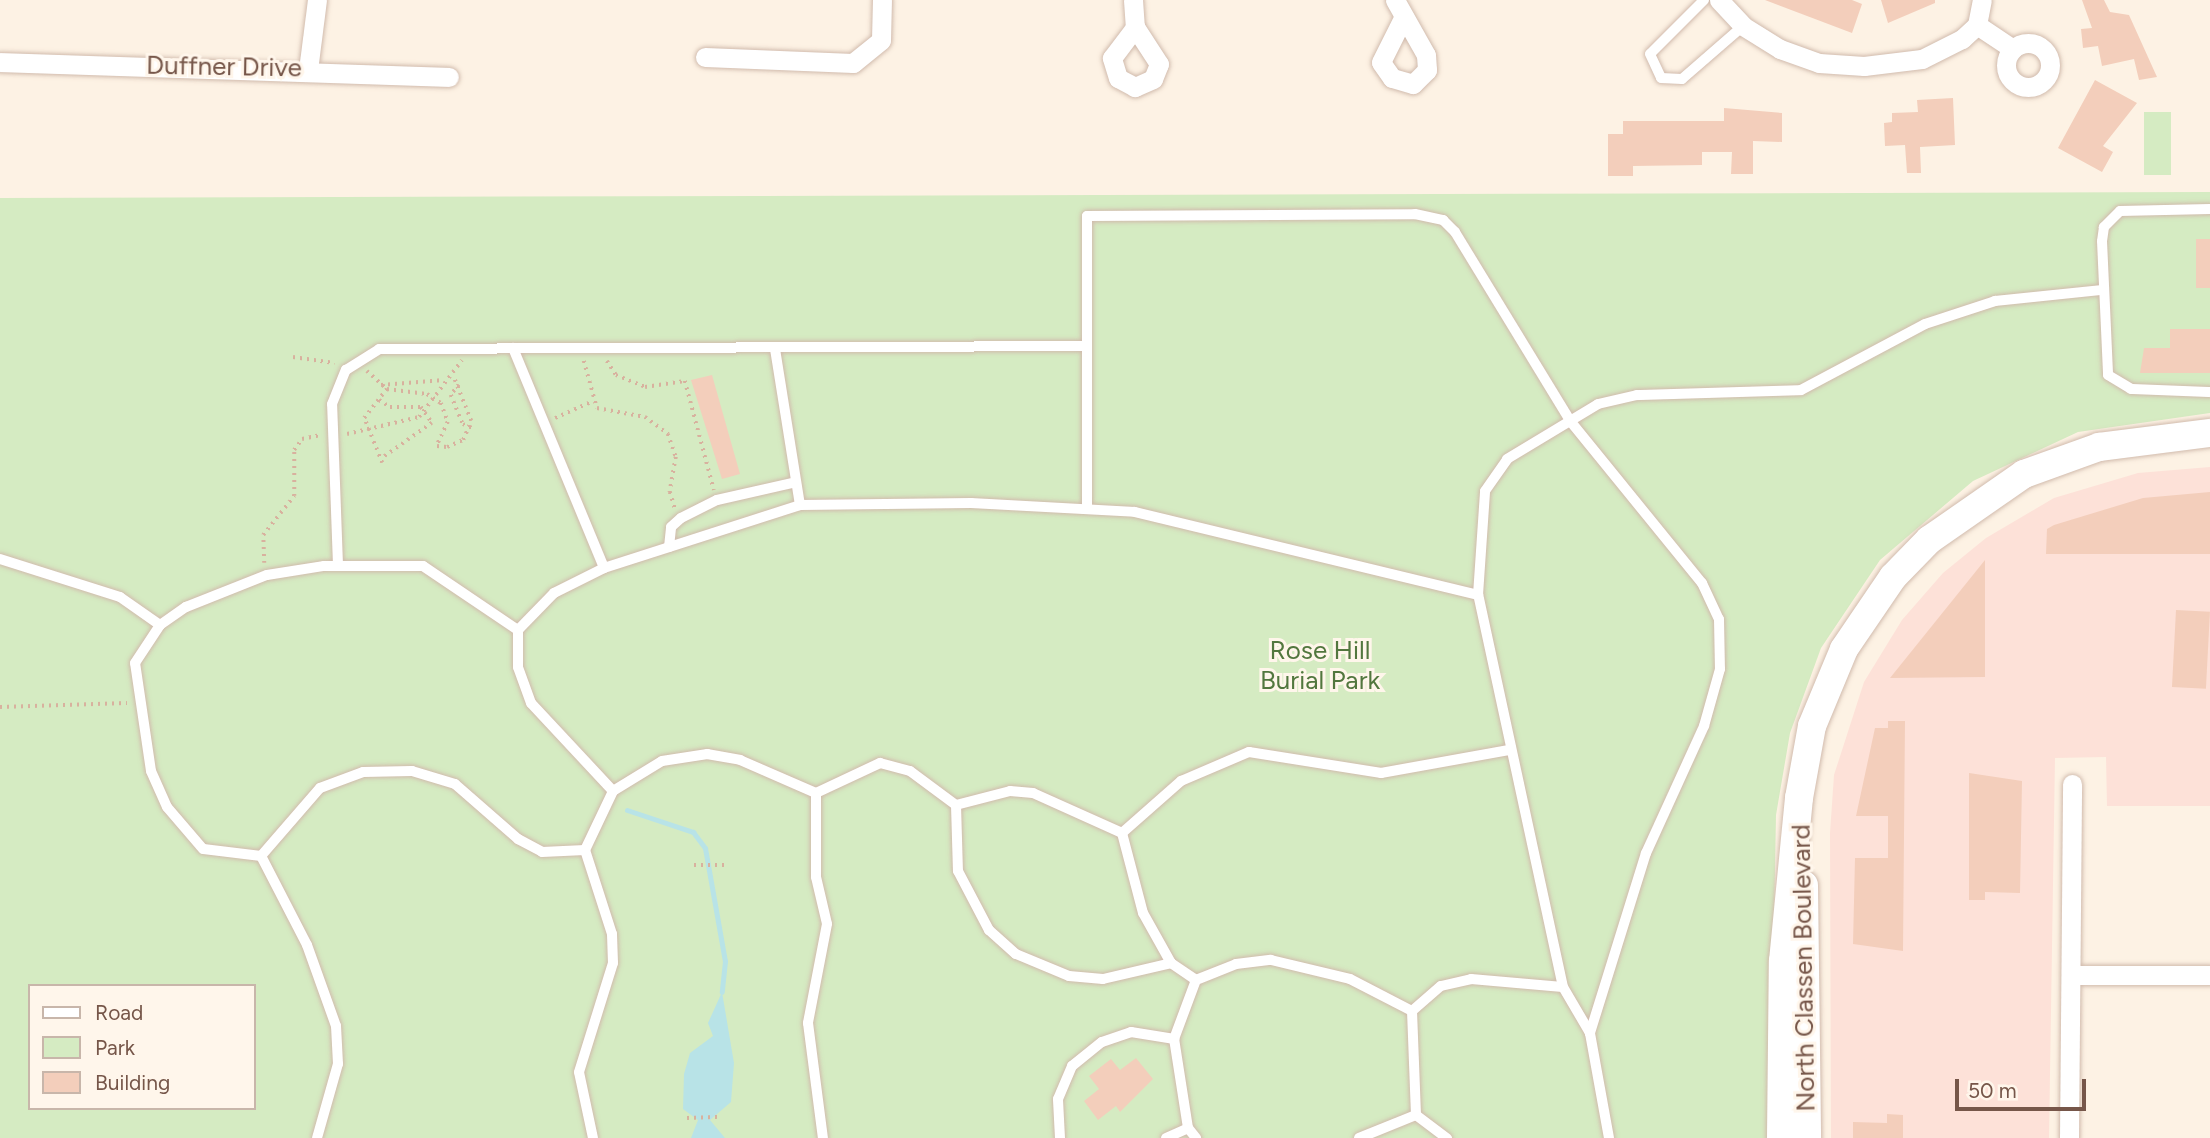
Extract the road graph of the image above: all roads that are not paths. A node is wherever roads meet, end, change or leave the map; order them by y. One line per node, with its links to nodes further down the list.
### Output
1 (317, 0): 15 (street)
2 (882, 0): 13 (street)
3 (1133, 0): 11 (street)
4 (1395, 0): 8 (street)
5 (1704, 0): 10 (lane)
6 (1719, 0): 10 (street)
7 (1982, 0): 9 (street)
8 (1402, 20)
9 (1978, 25): 10 (street); 12 (street)
10 (1743, 26)
11 (1135, 27)
12 (2013, 49)
13 (705, 57)
14 (0, 62): 15 (street, Duffner Drive)
15 (308, 69): 16 (street, Duffner Drive)
16 (449, 77)
17 (2210, 209): 18 (lane)
18 (2102, 290): 22 (lane); 23 (lane)
19 (1085, 346): 21 (lane); 23 (lane); 27 (lane)
20 (513, 348): 21 (lane); 30 (lane); 31 (lane)
21 (775, 349): 25 (lane)
22 (2210, 392)
23 (1571, 422): 32 (lane); 50 (lane)
24 (2210, 433): 39 (main road, North Classen Boulevard)
25 (796, 482): 26 (lane); 28 (lane)
26 (800, 505): 27 (lane); 28 (lane)
27 (1087, 506): 32 (lane)
28 (669, 547): 31 (lane)
29 (0, 559): 33 (lane)
30 (338, 565): 33 (lane); 34 (lane)
31 (604, 568): 34 (lane)
32 (1478, 595): 35 (lane)
33 (160, 625): 43 (lane)
34 (517, 630): 37 (lane)
35 (1509, 750): 41 (lane); 48 (lane)
36 (2072, 784): 45 (street)
37 (613, 791): 38 (lane); 42 (lane)
38 (816, 793): 40 (lane); 56 (lane)
39 (1799, 798): 63 (main road, North Classen Boulevard); 64 (main road, North Classen Boulevard)
40 (956, 805): 41 (lane); 44 (lane)
41 (1122, 833): 44 (lane)
42 (585, 850): 43 (lane); 55 (lane)
43 (261, 856): 54 (lane)
44 (1171, 963): 47 (lane)
45 (2071, 975): 46 (street); 65 (street)
46 (2210, 975)
47 (1196, 980): 49 (lane); 51 (lane)
48 (1563, 987): 49 (lane); 50 (lane)
49 (1412, 1011): 52 (lane)
50 (1590, 1033): 62 (lane)
51 (1174, 1039): 53 (lane); 57 (lane)
52 (1416, 1115): 60 (lane); 61 (lane)
53 (1188, 1128): 58 (lane); 59 (lane)
54 (317, 1138)
55 (593, 1138)
56 (823, 1138)
57 (1060, 1138)
58 (1166, 1138)
59 (1196, 1138)
60 (1359, 1138)
61 (1447, 1138)
62 (1609, 1138)
63 (1782, 1138)
64 (1807, 1138)
65 (2069, 1138)

